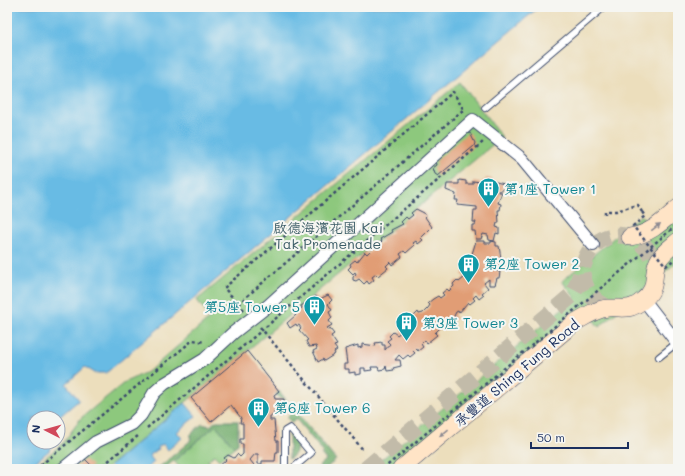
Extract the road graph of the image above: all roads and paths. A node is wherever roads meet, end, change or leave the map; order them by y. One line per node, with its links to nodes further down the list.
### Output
1 (604, 7): 2 (lane)
2 (485, 108)
3 (463, 110): 4 (path); 15 (path); 15 (path)
4 (473, 120): 5 (street); 16 (street)
5 (491, 135): 11 (street); 17 (path)
6 (678, 208): 9 (street, one-way to 6)
7 (604, 214): 12 (path, bridge)
8 (678, 224): 12 (path, bridge)
9 (630, 237)
10 (678, 241): 14 (street)
11 (593, 246)
12 (650, 247): 13 (path, bridge); 27 (path, bridge)
13 (676, 258)
14 (644, 300): 18 (street); 28 (street, 承豐道 Shing Fung Road, one-way to 28)
15 (238, 304): 16 (path)
16 (252, 318): 17 (path); 19 (street)
17 (263, 330): 21 (path); 24 (path)
18 (678, 343): 20 (lane)
19 (222, 344): 22 (path); 23 (street)
20 (659, 357)
21 (364, 451)
22 (36, 469)
23 (63, 469)
24 (99, 469)
25 (285, 469): 26 (lane)
26 (292, 469)
27 (384, 469)
28 (401, 469)

